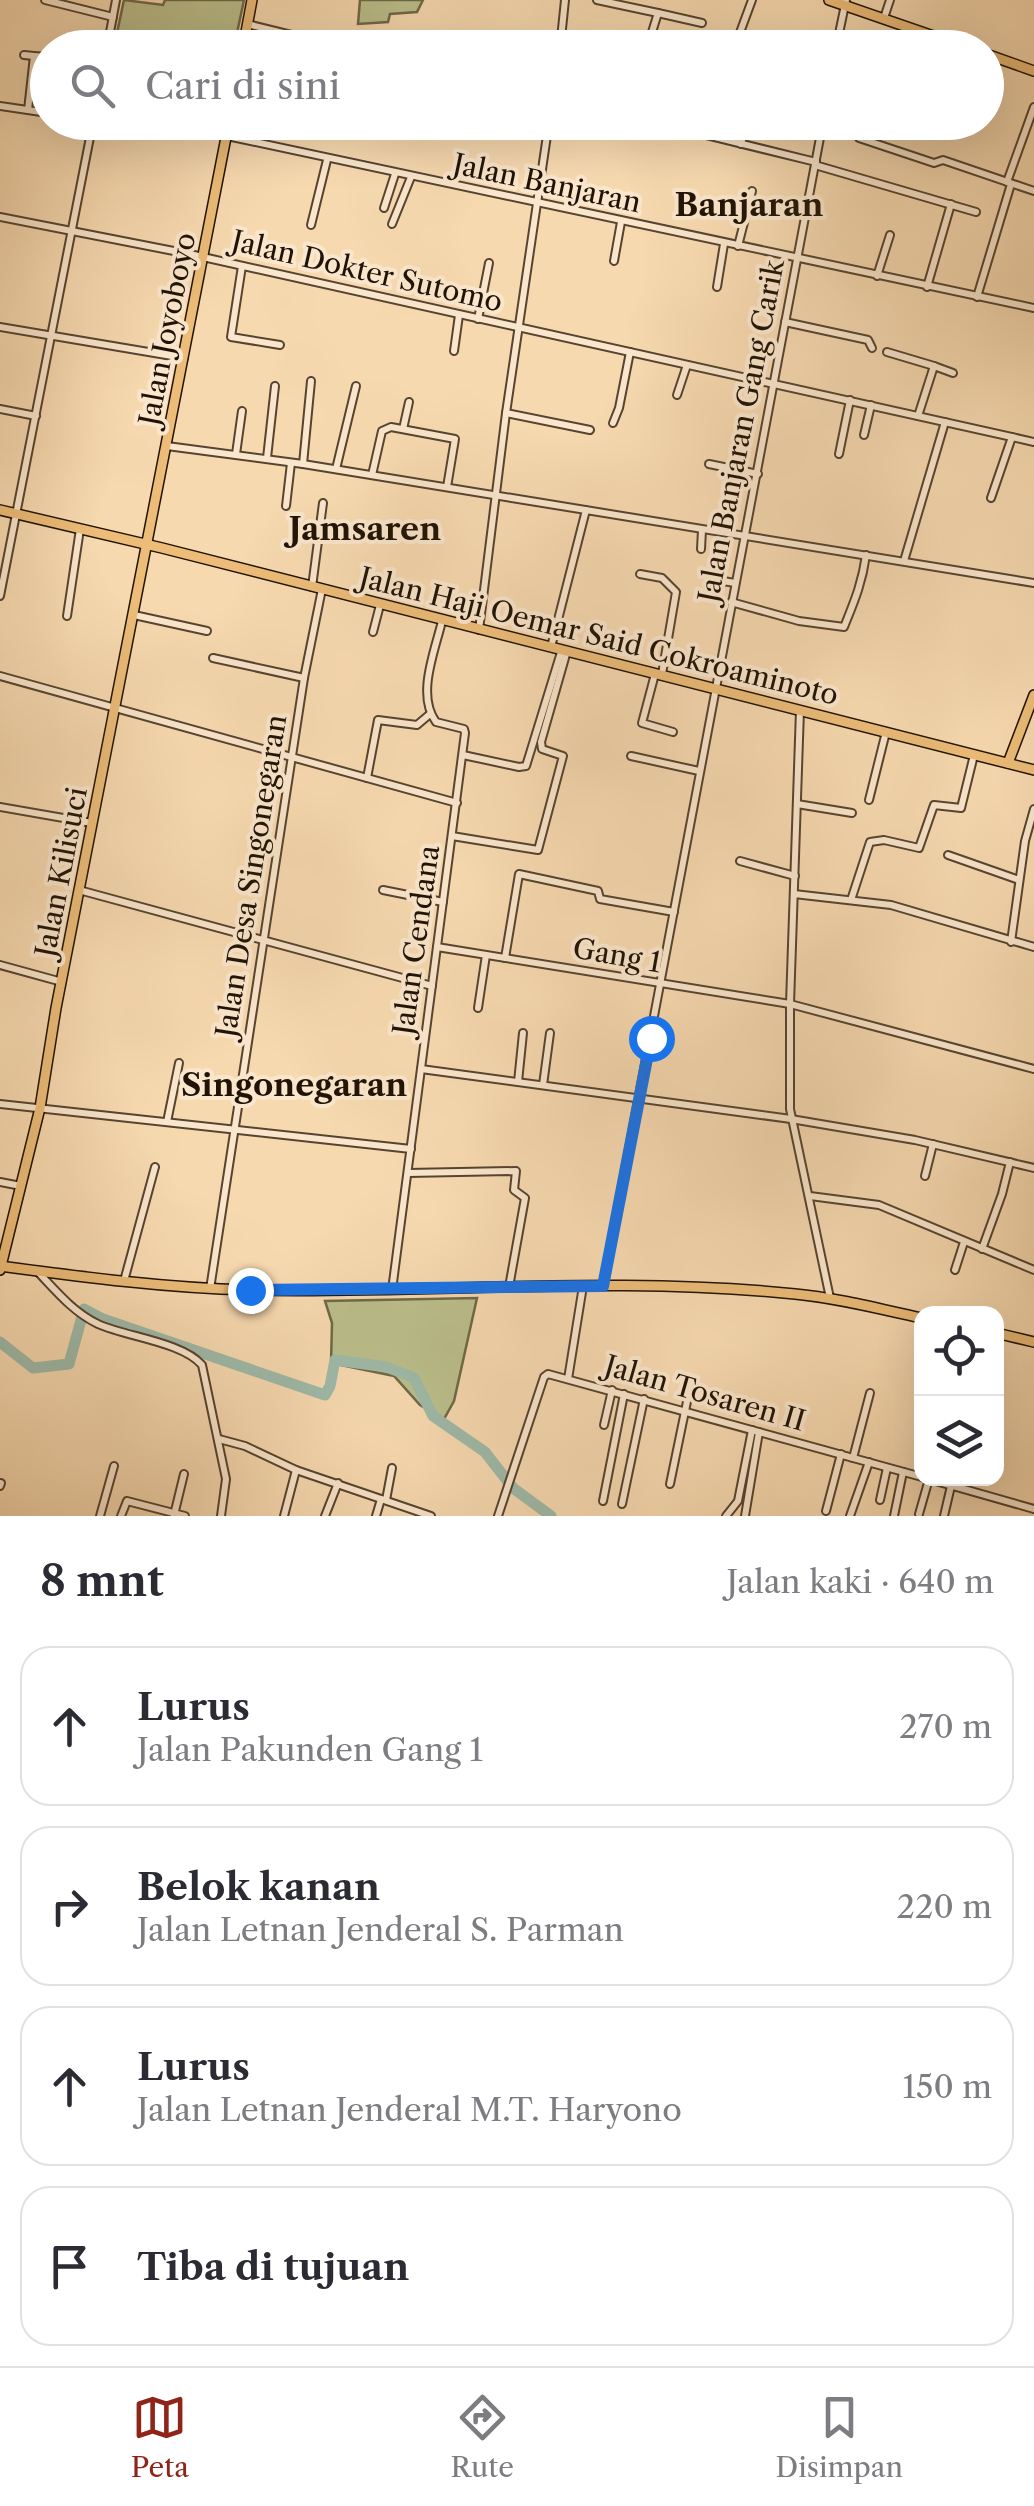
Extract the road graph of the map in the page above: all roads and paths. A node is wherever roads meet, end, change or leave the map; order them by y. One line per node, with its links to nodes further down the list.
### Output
1 (45, 0): 11 (street)
2 (116, 0): 11 (street)
3 (252, 0): 14 (main road)
4 (566, 0): 18 (street)
5 (597, 0): 10 (street)
6 (752, 0): 20 (street)
7 (829, 0): 9 (main road)
8 (890, 0): 12 (street)
9 (845, 3): 12 (main road); 21 (street)
10 (658, 13): 13 (street); 19 (street)
11 (113, 17): 15 (street)
12 (884, 18): 22 (main road)
13 (702, 23)
14 (247, 24): 16 (main road); 17 (street)
15 (110, 30)
16 (246, 30)
17 (272, 30)
18 (562, 30)
19 (652, 30)
20 (741, 30)
21 (840, 30)
22 (918, 30)
23 (24, 55): 24 (street)
24 (30, 56)
25 (1034, 58): 27 (street)
26 (1004, 60): 27 (main road)
27 (1022, 67): 28 (main road)
28 (1034, 71)
29 (30, 92): 32 (street)
30 (0, 106): 32 (street)
31 (1034, 107): 46 (street)
32 (28, 110)
33 (90, 140): 57 (street)
34 (226, 140): 61 (main road, Jalan Joyoboyo)
35 (244, 140): 42 (street, Jalan Banjaran)
36 (546, 140): 49 (street)
37 (725, 140): 41 (street)
38 (742, 140): 41 (street)
39 (820, 140): 43 (street, Jalan Banjaran Gang Carik)
40 (865, 140): 46 (street)
41 (741, 144): 43 (street)
42 (328, 160): 44 (street, Jalan Banjaran); 56 (street)
43 (815, 164): 50 (street); 62 (street, Jalan Banjaran Gang Carik)
44 (395, 174): 45 (street, Jalan Banjaran); 51 (street)
45 (411, 177): 49 (street, Jalan Banjaran); 55 (street)
46 (1009, 183): 48 (street); 69 (street)
47 (752, 191): 60 (street)
48 (1034, 192)
49 (536, 204): 54 (street, Jalan Banjaran); 75 (street)
50 (951, 204): 52 (street); 68 (street)
51 (384, 208)
52 (976, 212)
53 (0, 217): 57 (street, Jalan Dokter Sutomo)
54 (622, 222): 59 (street, Jalan Banjaran); 63 (street)
55 (392, 224)
56 (312, 225)
57 (72, 230): 61 (street, Jalan Dokter Sutomo); 76 (street)
58 (890, 235): 66 (street)
59 (724, 243): 60 (street, Jalan Banjaran); 67 (street)
60 (738, 246): 62 (street, Jalan Banjaran)
61 (204, 257): 65 (street, Jalan Dokter Sutomo); 82 (main road, Jalan Joyoboyo)
62 (797, 259): 66 (street, Jalan Banjaran); 73 (street, Jalan Banjaran Gang Carik)
63 (614, 260)
64 (489, 263): 72 (street)
65 (242, 266): 71 (street, Jalan Dokter Sutomo); 77 (street)
66 (877, 276): 68 (street, Jalan Banjaran)
67 (717, 287)
68 (927, 287): 69 (street, Jalan Banjaran)
69 (978, 297): 70 (street, Jalan Banjaran)
70 (1034, 308)
71 (459, 315): 72 (street, Jalan Dokter Sutomo); 79 (street)
72 (478, 319): 75 (street, Jalan Dokter Sutomo)
73 (784, 322): 78 (street); 87 (street, Jalan Banjaran Gang Carik)
74 (0, 327): 76 (street)
75 (519, 328): 80 (street, Jalan Dokter Sutomo); 96 (street)
76 (51, 336): 82 (street); 97 (street)
77 (280, 345)
78 (872, 348)
79 (454, 351)
80 (630, 352): 83 (street, Jalan Dokter Sutomo); 100 (street)
81 (886, 352): 84 (street)
82 (184, 358): 106 (main road, Jalan Joyoboyo)
83 (686, 365): 87 (street, Jalan Dokter Sutomo); 90 (street)
84 (934, 366): 85 (street); 98 (street)
85 (953, 372)
86 (311, 382): 111 (street)
87 (773, 384): 91 (street, Jalan Dokter Sutomo); 114 (street, Jalan Banjaran Gang Carik)
88 (275, 386): 109 (street)
89 (356, 386): 113 (street)
90 (677, 394)
91 (850, 400): 93 (street, Jalan Dokter Sutomo); 108 (street)
92 (409, 402): 101 (street)
93 (871, 405): 98 (street, Jalan Dokter Sutomo); 103 (street)
94 (0, 409): 97 (street)
95 (242, 411): 107 (street)
96 (506, 413): 102 (street); 117 (street)
97 (36, 416): 123 (street)
98 (918, 416): 99 (street, Jalan Dokter Sutomo)
99 (945, 422): 104 (street, Jalan Dokter Sutomo); 130 (street)
100 (613, 423)
101 (404, 429): 115 (street); 116 (street)
102 (590, 430)
103 (864, 435)
104 (1012, 437): 105 (street, Jalan Dokter Sutomo); 118 (street)
105 (1034, 442)
106 (168, 446): 107 (street); 127 (main road, Jalan Joyoboyo)
107 (236, 454): 109 (street)
108 (839, 454)
109 (267, 458): 110 (street)
110 (292, 462): 111 (street); 120 (street)
111 (304, 464): 113 (street)
112 (709, 464): 114 (street)
113 (336, 469): 115 (street)
114 (758, 474): 126 (street, Jalan Banjaran Gang Carik)
115 (372, 475): 116 (street)
116 (446, 487): 117 (street)
117 (496, 494): 122 (street); 142 (street)
118 (991, 498)
119 (323, 503): 135 (street, Jalan Desa Singonegaran)
120 (286, 506)
121 (0, 510): 123 (main road, Jalan Haji Oemar Said Cokroaminoto)
122 (586, 510): 125 (street); 145 (street)
123 (18, 514): 124 (main road, Jalan Haji Oemar Said Cokroaminoto); 136 (street)
124 (80, 529): 127 (main road, Jalan Haji Oemar Said Cokroaminoto); 140 (street)
125 (702, 530): 126 (street); 128 (street)
126 (744, 537): 129 (street); 134 (street, Jalan Banjaran Gang Carik)
127 (147, 544): 135 (main road, Jalan Haji Oemar Said Cokroaminoto); 139 (main road, Jalan Kilisuci)
128 (701, 548)
129 (866, 555): 130 (street); 137 (street)
130 (904, 560): 133 (street)
131 (640, 574): 147 (street)
132 (711, 579): 134 (street)
133 (1034, 582)
134 (734, 583): 137 (street, Jalan Banjaran Gang Carik)
135 (317, 588): 138 (main road, Jalan Haji Oemar Said Cokroaminoto); 149 (street, Jalan Desa Singonegaran)
136 (0, 596)
137 (731, 602): 150 (street, Jalan Banjaran Gang Carik)
138 (380, 605): 141 (main road, Jalan Haji Oemar Said Cokroaminoto); 144 (street)
139 (134, 615): 143 (street); 152 (main road, Jalan Kilisuci)
140 (66, 616)
141 (442, 621): 142 (main road, Jalan Haji Oemar Said Cokroaminoto); 154 (street)
142 (479, 630): 145 (main road, Jalan Haji Oemar Said Cokroaminoto)
143 (208, 631)
144 (372, 632)
145 (560, 649): 147 (main road, Jalan Haji Oemar Said Cokroaminoto); 157 (street); 172 (street)
146 (213, 658): 149 (street)
147 (658, 673): 150 (main road, Jalan Haji Oemar Said Cokroaminoto); 155 (street)
148 (0, 676): 152 (street)
149 (304, 678): 160 (street, Jalan Desa Singonegaran)
150 (715, 688): 153 (main road, Jalan Haji Oemar Said Cokroaminoto); 163 (street, Jalan Banjaran Gang Carik)
151 (1034, 695): 161 (main road)
152 (115, 709): 160 (street); 171 (main road, Jalan Kilisuci)
153 (800, 710): 156 (main road, Jalan Haji Oemar Said Cokroaminoto); 167 (street)
154 (430, 714): 157 (street); 164 (street)
155 (673, 732)
156 (886, 732): 158 (main road, Jalan Haji Oemar Said Cokroaminoto); 165 (street)
157 (463, 754): 166 (street, Jalan Cendana)
158 (978, 755): 161 (main road, Jalan Haji Oemar Said Cokroaminoto); 180 (street)
159 (631, 756): 163 (street)
160 (293, 758): 164 (street); 183 (street, Jalan Desa Singonegaran)
161 (1008, 763): 162 (main road, Jalan Haji Oemar Said Cokroaminoto)
162 (1034, 770)
163 (699, 771): 182 (street, Jalan Banjaran Gang Carik)
164 (367, 778): 166 (street)
165 (869, 800)
166 (457, 804): 172 (street, Jalan Cendana)
167 (797, 804): 170 (street); 175 (street)
168 (0, 807): 171 (street)
169 (1034, 809): 176 (street)
170 (852, 813)
171 (93, 823): 177 (main road, Jalan Kilisuci)
172 (452, 836): 181 (street, Jalan Cendana)
173 (948, 855): 176 (street)
174 (740, 861): 175 (street)
175 (794, 876): 179 (street)
176 (1020, 880): 184 (street)
177 (79, 890): 183 (street); 190 (main road, Jalan Kilisuci)
178 (383, 890): 181 (street)
179 (794, 894): 180 (street); 193 (street)
180 (851, 900): 184 (street)
181 (443, 902): 186 (street, Jalan Cendana)
182 (674, 912): 188 (street); 192 (street, Jalan Banjaran Gang Carik)
183 (263, 942): 191 (street); 207 (street, Jalan Desa Singonegaran)
184 (1010, 942): 185 (street)
185 (1034, 947)
186 (437, 948): 187 (street, Gang 1); 191 (street, Jalan Cendana)
187 (486, 956): 188 (street, Gang 1); 194 (street)
188 (505, 958): 192 (street, Gang 1)
189 (0, 965): 190 (street)
190 (62, 982): 204 (main road, Jalan Kilisuci)
191 (432, 986): 198 (street, Jalan Cendana)
192 (661, 986): 193 (street, Gang 1); 202 (street, Jalan Banjaran Gang Carik)
193 (790, 1004): 199 (street, Gang 1); 205 (street)
194 (478, 1008)
195 (523, 1033): 200 (street)
196 (550, 1033): 201 (street)
197 (179, 1063): 206 (street)
198 (421, 1069): 200 (street); 209 (street, Jalan Cendana)
199 (1034, 1069)
200 (518, 1082): 201 (street)
201 (543, 1085): 202 (street)
202 (640, 1098): 205 (street); 226 (street, Jalan Banjaran Gang Carik)
203 (0, 1104): 204 (street)
204 (40, 1108): 206 (street); 216 (main road, Jalan Kilisuci)
205 (791, 1120): 208 (street); 217 (street)
206 (167, 1122): 207 (street)
207 (234, 1130): 209 (street); 227 (street, Jalan Desa Singonegaran)
208 (933, 1144): 210 (street); 214 (street)
209 (410, 1149): 213 (street, Jalan Cendana)
210 (1010, 1162): 212 (street); 219 (street)
211 (155, 1167): 224 (street)
212 (1034, 1168)
213 (408, 1173): 228 (street); 229 (street, Jalan Cendana)
214 (924, 1176)
215 (0, 1182): 216 (street)
216 (21, 1186): 220 (main road, Jalan Kilisuci)
217 (810, 1196): 218 (street); 230 (street)
218 (964, 1242): 219 (street); 221 (street)
219 (982, 1249): 222 (street)
220 (0, 1268): 223 (main road)
221 (956, 1270)
222 (1034, 1270)
223 (37, 1272): 224 (main road); 243 (street)
224 (123, 1283): 227 (main road)
225 (583, 1286): 226 (main road); 228 (main road); 234 (street, Jalan Tosaren II)
226 (603, 1286): 230 (main road)
227 (210, 1288): 229 (main road)
228 (509, 1288): 229 (main road)
229 (392, 1290)
230 (830, 1298): 231 (main road)
231 (914, 1316)
232 (1004, 1336): 233 (main road)
233 (1034, 1342)
234 (568, 1378): 236 (street, Jalan Tosaren II); 275 (street)
235 (690, 1386): 240 (street)
236 (612, 1390): 238 (street, Jalan Tosaren II); 241 (street)
237 (870, 1393): 245 (street)
238 (624, 1394): 239 (street, Jalan Tosaren II); 259 (street)
239 (644, 1399): 240 (street, Jalan Tosaren II); 261 (street)
240 (684, 1411): 242 (street, Jalan Tosaren II); 255 (street)
241 (604, 1424)
242 (756, 1431): 244 (street, Jalan Tosaren II); 276 (street); 277 (street)
243 (219, 1439): 250 (street); 270 (street)
244 (842, 1454): 245 (street, Jalan Tosaren II); 262 (street)
245 (853, 1458): 246 (street, Jalan Tosaren II)
246 (869, 1462): 249 (street, Jalan Tosaren II); 278 (street)
247 (114, 1466): 267 (street)
248 (392, 1468): 258 (street)
249 (887, 1468): 251 (street, Jalan Tosaren II); 260 (street)
250 (296, 1470): 254 (street); 271 (street)
251 (903, 1472): 253 (street, Jalan Tosaren II); 279 (street)
252 (184, 1474): 264 (street)
253 (914, 1475)
254 (338, 1484): 258 (street); 272 (street)
255 (670, 1484)
256 (924, 1486): 266 (street)
257 (951, 1486): 263 (street, Jalan Tosaren II); 280 (street)
258 (383, 1500): 265 (street); 273 (street)
259 (603, 1500)
260 (880, 1500)
261 (622, 1504)
262 (826, 1510)
263 (1034, 1510)
264 (174, 1514): 268 (street); 269 (street)
265 (418, 1514): 274 (street)
266 (919, 1514)
267 (100, 1516)
268 (120, 1516)
269 (185, 1516)
270 (221, 1516)
271 (284, 1516)
272 (325, 1516)
273 (376, 1516)
274 (431, 1516)
275 (498, 1516)
276 (726, 1516)
277 (745, 1516)
278 (850, 1516)
279 (894, 1516)
280 (944, 1516)

